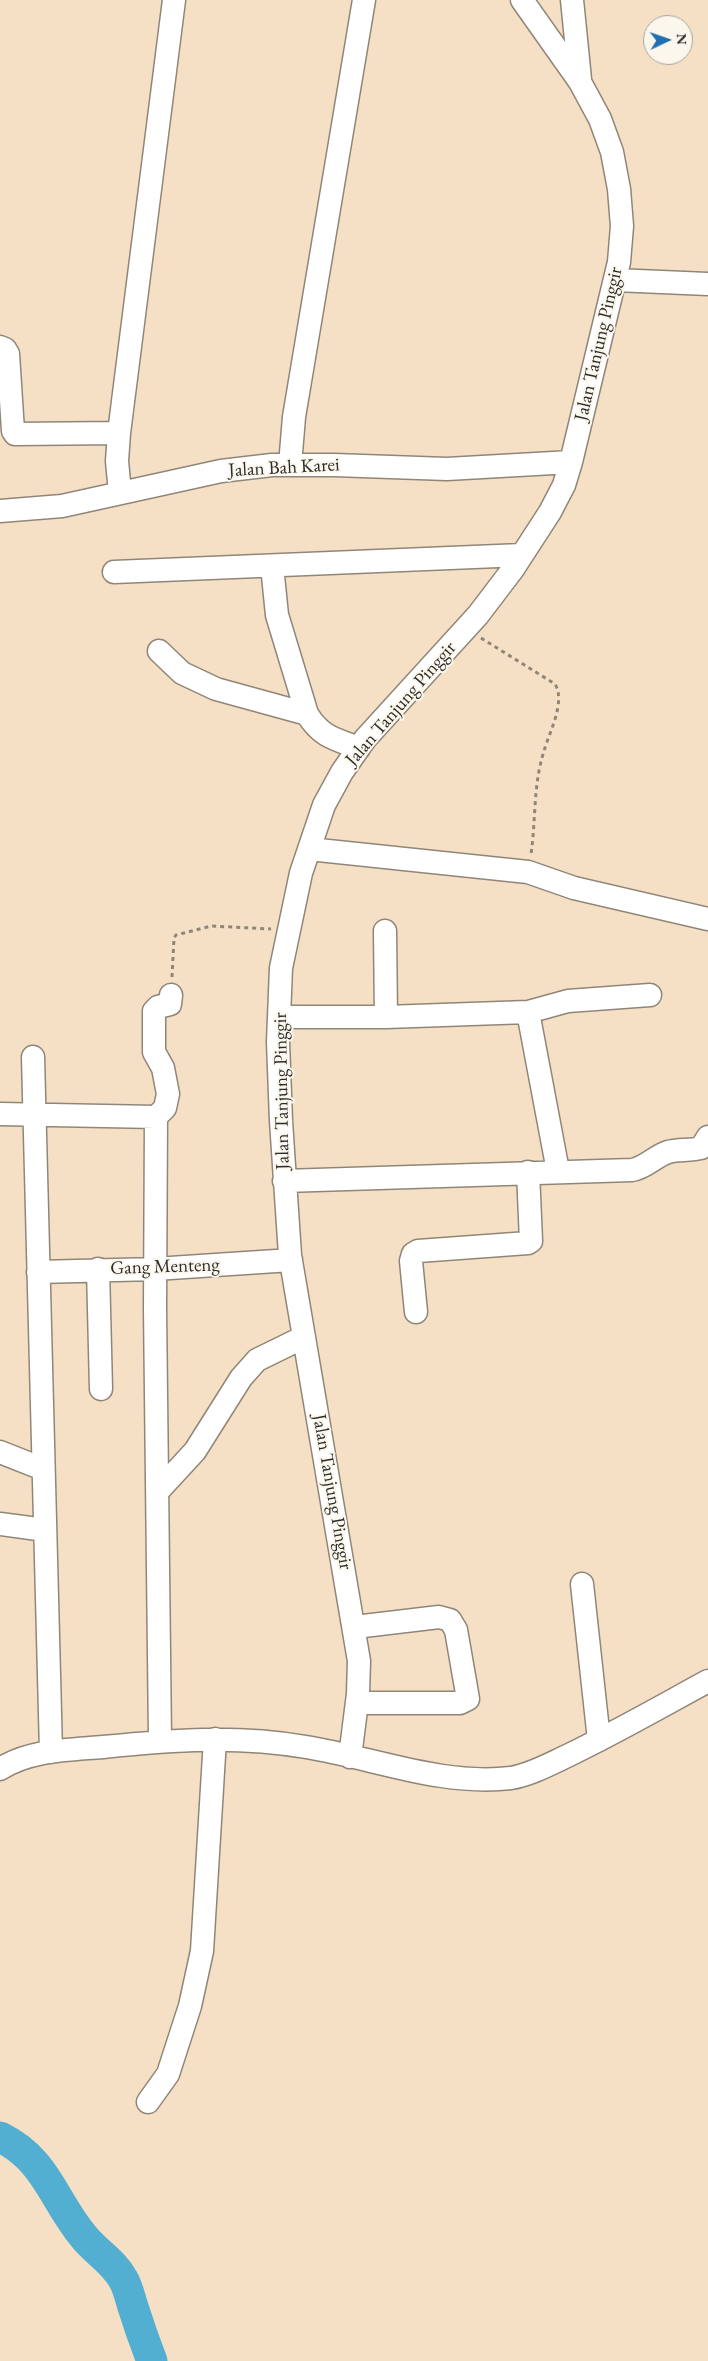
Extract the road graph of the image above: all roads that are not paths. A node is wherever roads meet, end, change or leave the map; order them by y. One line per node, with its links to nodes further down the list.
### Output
1 (174, 0): 9 (street)
2 (364, 0): 11 (street)
3 (522, 0): 5 (street, Jalan Tanjung Pinggir)
4 (572, 0): 5 (street)
5 (580, 82): 6 (street, Jalan Tanjung Pinggir)
6 (615, 280): 7 (street); 10 (street, Jalan Tanjung Pinggir)
7 (708, 284)
8 (0, 348): 9 (street)
9 (119, 433): 12 (street)
10 (571, 462): 11 (street, Jalan Bah Karei); 14 (street, Jalan Tanjung Pinggir)
11 (290, 465): 12 (street, Jalan Bah Karei)
12 (120, 493): 13 (street, Jalan Bah Karei)
13 (0, 511)
14 (522, 555): 15 (street); 19 (street, Jalan Tanjung Pinggir)
15 (272, 566): 16 (street); 18 (street)
16 (114, 572)
17 (159, 651): 18 (street)
18 (307, 714): 19 (street)
19 (359, 748): 20 (street, Jalan Tanjung Pinggir)
20 (309, 849): 21 (street); 26 (street, Jalan Tanjung Pinggir)
21 (708, 919)
22 (385, 931): 27 (street)
23 (171, 995): 31 (street)
24 (650, 995): 25 (street)
25 (528, 1012): 27 (street); 33 (street)
26 (279, 1017): 27 (street); 35 (street, Jalan Tanjung Pinggir)
27 (386, 1017)
28 (33, 1057): 29 (street)
29 (34, 1113): 30 (street); 31 (street); 39 (street)
30 (0, 1114)
31 (156, 1117): 37 (street)
32 (708, 1136): 33 (street)
33 (558, 1171): 34 (street)
34 (528, 1172): 35 (street); 40 (street)
35 (284, 1181): 36 (street, Jalan Tanjung Pinggir)
36 (291, 1260): 37 (street, Gang Menteng); 41 (street, Jalan Tanjung Pinggir)
37 (156, 1269): 38 (street, Gang Menteng); 45 (street)
38 (98, 1270): 39 (street, Gang Menteng); 42 (street)
39 (38, 1272): 44 (street)
40 (416, 1312)
41 (304, 1337): 45 (street); 49 (street, Jalan Tanjung Pinggir)
42 (101, 1389)
43 (0, 1452): 44 (street)
44 (43, 1469): 47 (street)
45 (158, 1490): 54 (street)
46 (0, 1524): 47 (street)
47 (45, 1530): 55 (street)
48 (582, 1584): 53 (street)
49 (355, 1627): 51 (street, Jalan Tanjung Pinggir); 51 (street)
50 (708, 1681): 53 (street)
51 (357, 1703): 56 (street, Jalan Tanjung Pinggir)
52 (215, 1738): 54 (street); 56 (street); 58 (street)
53 (599, 1740): 56 (street)
54 (160, 1741): 55 (street)
55 (50, 1752): 57 (street)
56 (350, 1757)
57 (0, 1769)
58 (148, 2102)

